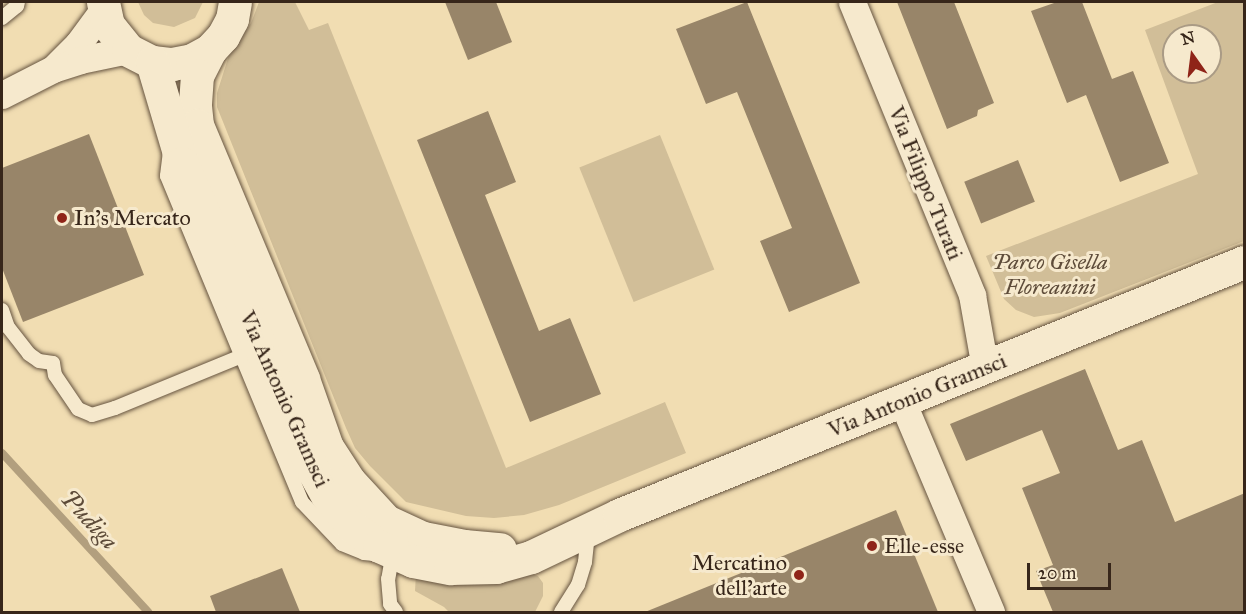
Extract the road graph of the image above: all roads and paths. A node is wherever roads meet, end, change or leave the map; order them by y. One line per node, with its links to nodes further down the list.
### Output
1 (18, 2): 5 (lane)
2 (235, 2): 6 (street, Via Antonio Gramsci)
3 (852, 2): 14 (street, Via Filippo Turati)
4 (103, 6): 7 (street, Via Antonio Gramsci); 8 (street)
5 (2, 18)
6 (210, 50): 7 (street); 16 (street, Via Antonio Gramsci)
7 (140, 56): 8 (street); 10 (street, Via Antonio Gramsci)
8 (53, 69): 9 (street)
9 (2, 95)
10 (174, 141): 13 (lane); 17 (street, Via Antonio Gramsci)
11 (1245, 262): 14 (street, Via Antonio Gramsci)
12 (2, 310): 13 (lane)
13 (242, 356): 17 (lane)
14 (985, 368): 15 (street, Via Antonio Gramsci)
15 (902, 401): 16 (street, Via Antonio Gramsci); 20 (street)
16 (589, 528): 17 (street, Via Antonio Gramsci); 19 (lane)
17 (394, 552): 18 (lane)
18 (396, 612)
19 (561, 612)
20 (991, 612)

